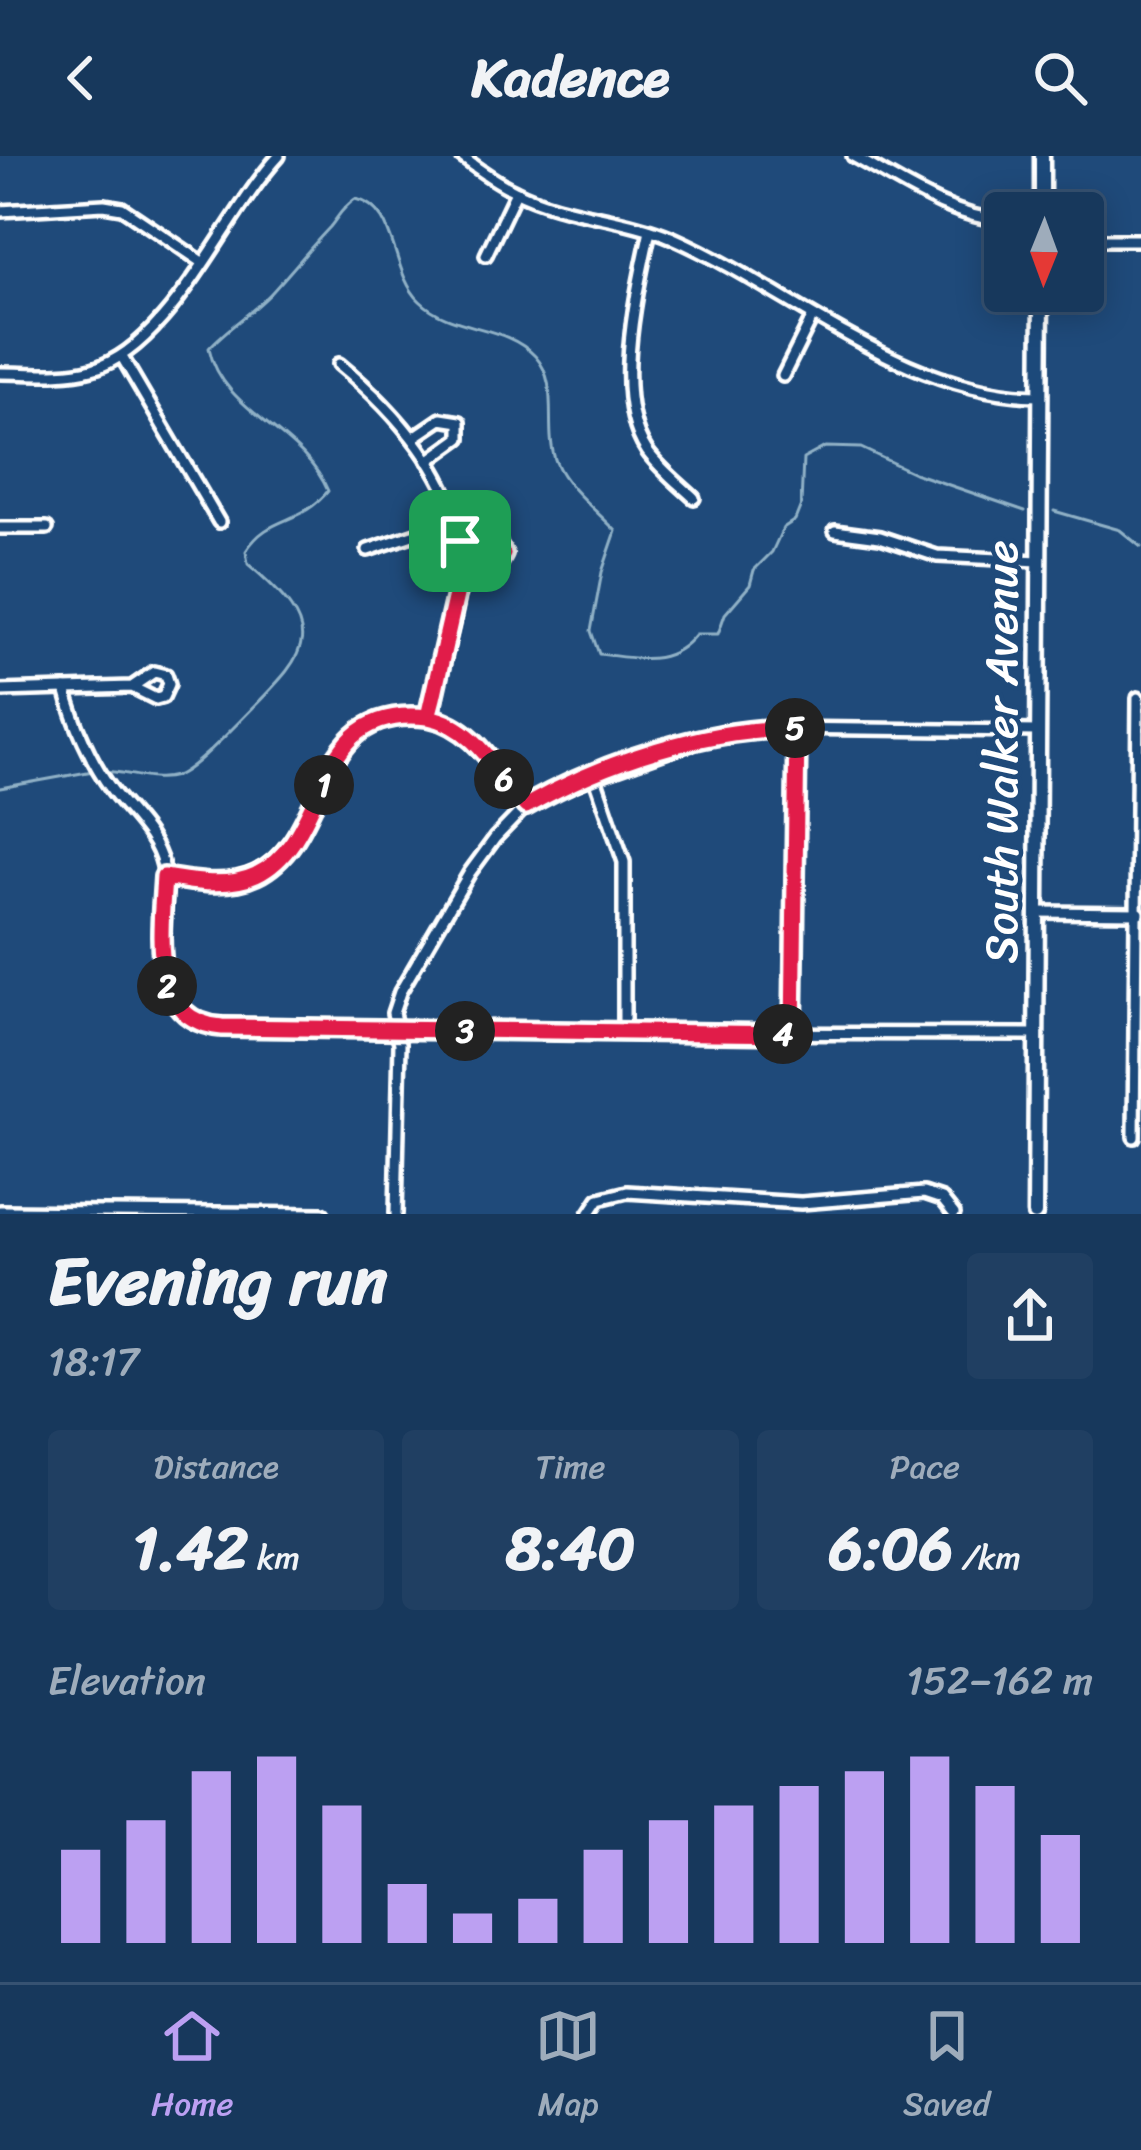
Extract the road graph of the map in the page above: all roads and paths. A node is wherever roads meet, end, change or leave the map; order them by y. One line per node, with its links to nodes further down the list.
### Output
1 (279, 156): 13 (street)
2 (461, 156): 5 (street)
3 (853, 156): 8 (street)
4 (1042, 156): 6 (main road)
5 (516, 192): 9 (street); 12 (street)
6 (1042, 192)
7 (0, 211): 13 (street)
8 (984, 220)
9 (650, 230): 15 (street); 23 (street)
10 (1104, 240): 11 (street)
11 (1141, 240)
12 (486, 255)
13 (202, 262): 16 (street)
14 (1041, 312): 20 (main road, South Walker Avenue)
15 (813, 316): 19 (street); 20 (street)
16 (122, 357): 18 (street); 25 (street)
17 (339, 364): 21 (street)
18 (0, 373)
19 (783, 376)
20 (1040, 396): 31 (main road, South Walker Avenue)
21 (412, 439): 22 (street); 22 (street)
22 (428, 461): 24 (street)
23 (694, 498)
24 (454, 521): 29 (street); 30 (street)
25 (219, 522)
26 (0, 528): 27 (street)
27 (47, 529)
28 (835, 531): 31 (street)
29 (460, 541): 32 (street); 32 (street)
30 (368, 550)
31 (1039, 561): 39 (main road, South Walker Avenue)
32 (461, 569): 37 (street)
33 (132, 687): 34 (street)
34 (65, 689): 35 (street); 42 (street)
35 (0, 691)
36 (1138, 698): 44 (street)
37 (428, 717): 41 (street); 42 (street)
38 (797, 728): 39 (street); 40 (street); 47 (street)
39 (1037, 731): 43 (main road, South Walker Avenue)
40 (594, 775): 41 (street); 46 (street)
41 (526, 806): 45 (street)
42 (164, 877): 45 (street)
43 (1036, 911): 44 (street); 48 (main road, South Walker Avenue)
44 (1139, 913): 49 (street)
45 (397, 1030): 46 (street); 53 (street)
46 (624, 1033): 47 (street)
47 (793, 1034): 48 (street)
48 (1035, 1034): 57 (main road, South Walker Avenue)
49 (1135, 1137)
50 (856, 1200): 54 (street); 55 (street); 56 (street)
51 (0, 1211): 52 (street)
52 (323, 1214)
53 (396, 1214)
54 (589, 1214)
55 (856, 1214)
56 (954, 1214)
57 (1035, 1214)

